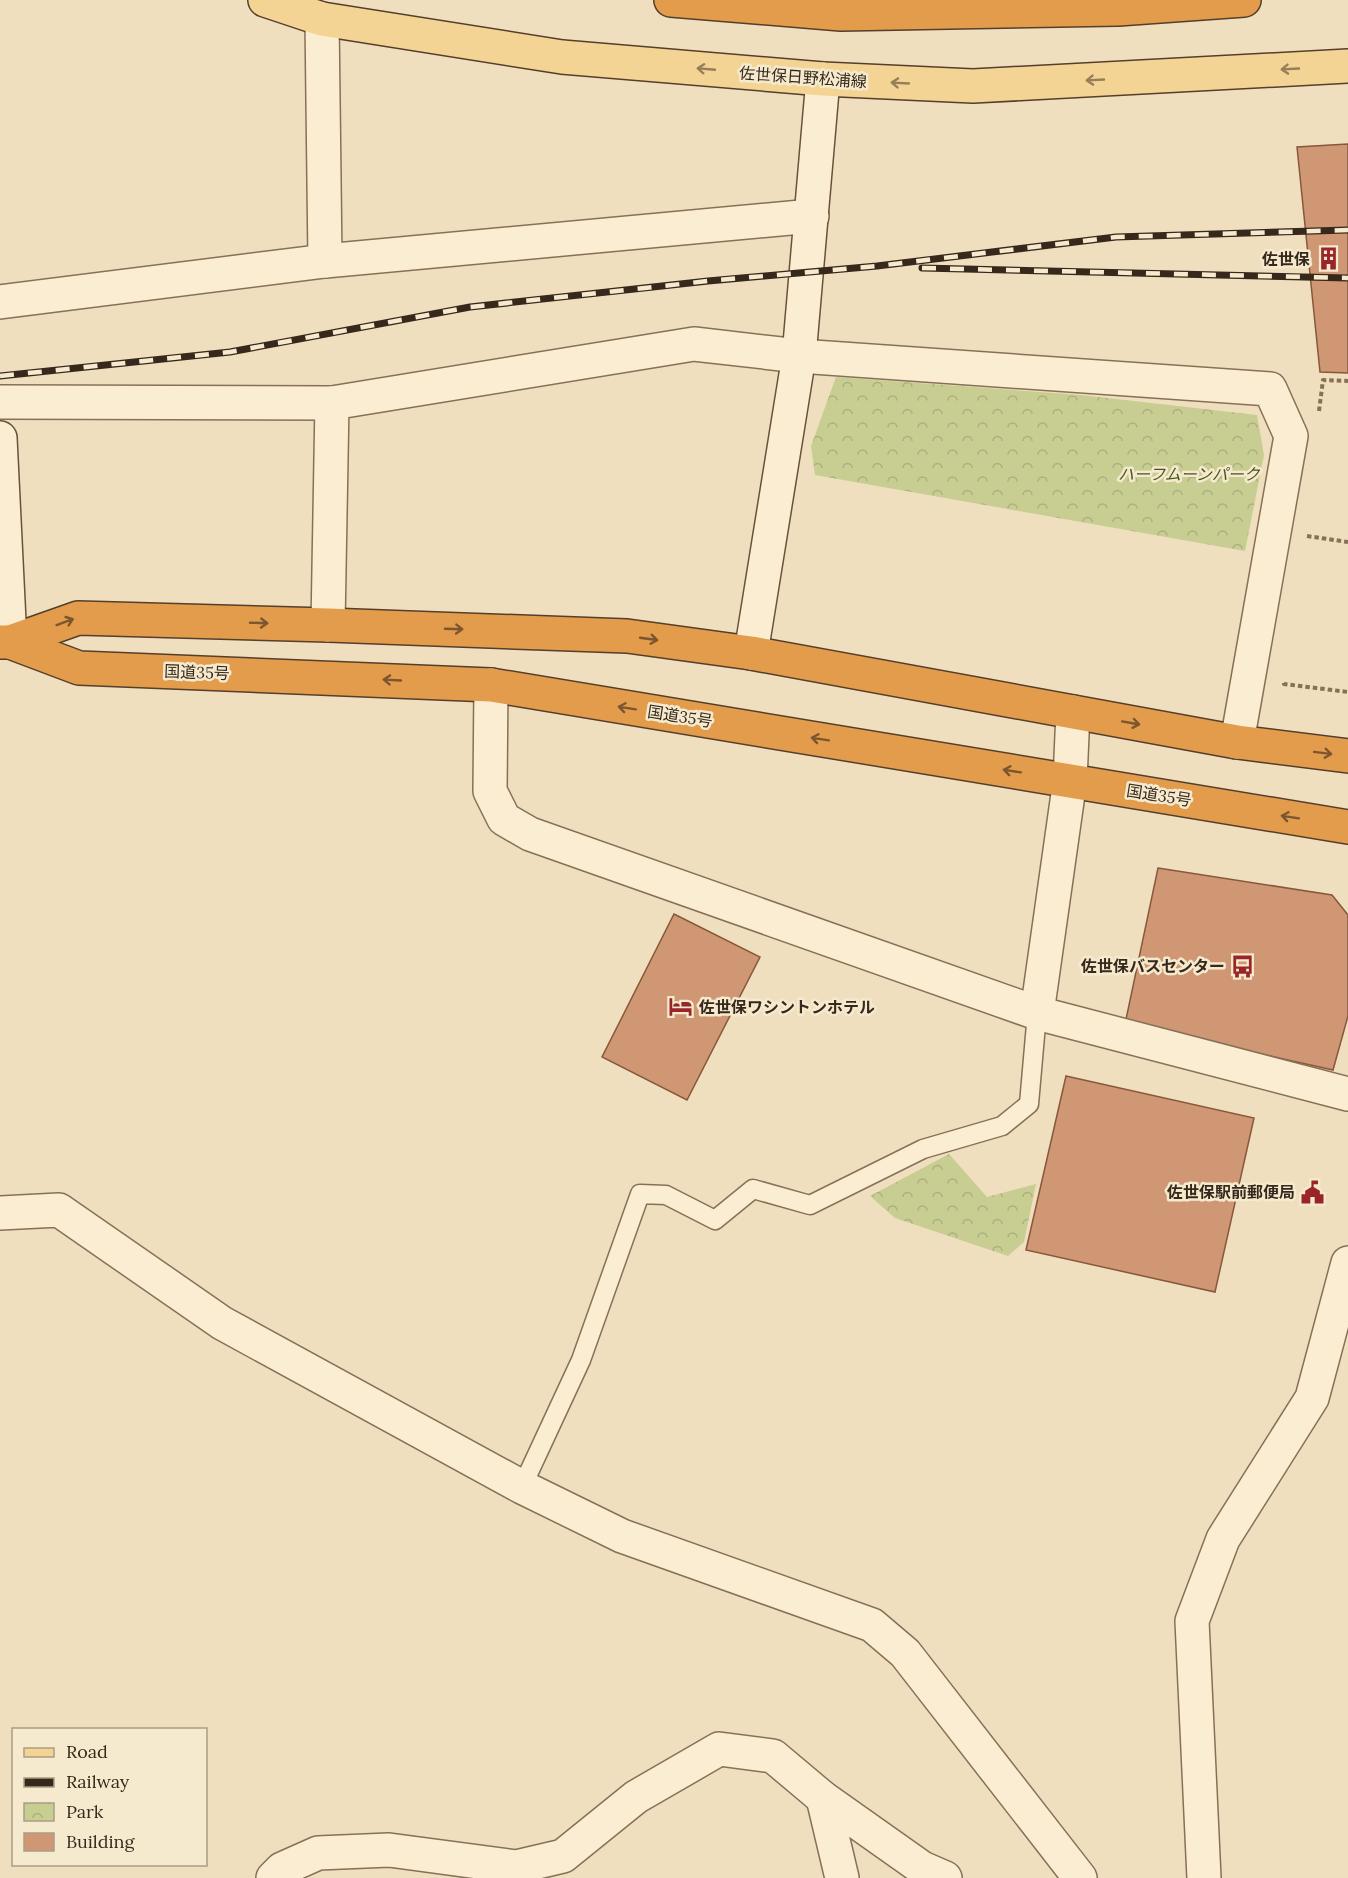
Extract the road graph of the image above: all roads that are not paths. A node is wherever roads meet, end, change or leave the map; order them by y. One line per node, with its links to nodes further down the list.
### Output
1 (264, 0): 4 (main road, 佐世保日野松浦線)
2 (671, 0): 3 (highway)
3 (1244, 0)
4 (322, 19): 6 (main road, 佐世保日野松浦線, one-way to 4); 8 (street)
5 (1348, 66): 6 (main road, 佐世保日野松浦線, one-way to 6)
6 (823, 79): 7 (street)
7 (812, 216): 8 (street); 10 (street)
8 (326, 261): 9 (street)
9 (0, 302)
10 (799, 356): 12 (street); 16 (street); 19 (street)
11 (0, 402): 12 (street)
12 (332, 403): 14 (street)
13 (0, 438): 15 (street)
14 (328, 624): 15 (highway, one-way to 14); 16 (highway, one-way to 16)
15 (5, 642): 17 (highway, 国道35号, one-way to 15)
16 (751, 653): 18 (highway)
17 (491, 685): 21 (highway, 国道35号, one-way to 17); 23 (street)
18 (1073, 712): 19 (highway, one-way to 19); 21 (street)
19 (1237, 742): 20 (highway, one-way to 20)
20 (1348, 756)
21 (1070, 780): 22 (highway, 国道35号, one-way to 21); 23 (street)
22 (1348, 827)
23 (1037, 1013): 24 (street); 27 (lane)
24 (1348, 1094)
25 (0, 1213): 27 (street)
26 (1348, 1263): 35 (street)
27 (522, 1487): 34 (street)
28 (823, 1798): 30 (street); 32 (street); 33 (street)
29 (415, 1866): 30 (street); 31 (street)
30 (560, 1867)
31 (273, 1878)
32 (842, 1878)
33 (945, 1878)
34 (1080, 1878)
35 (1204, 1878)

